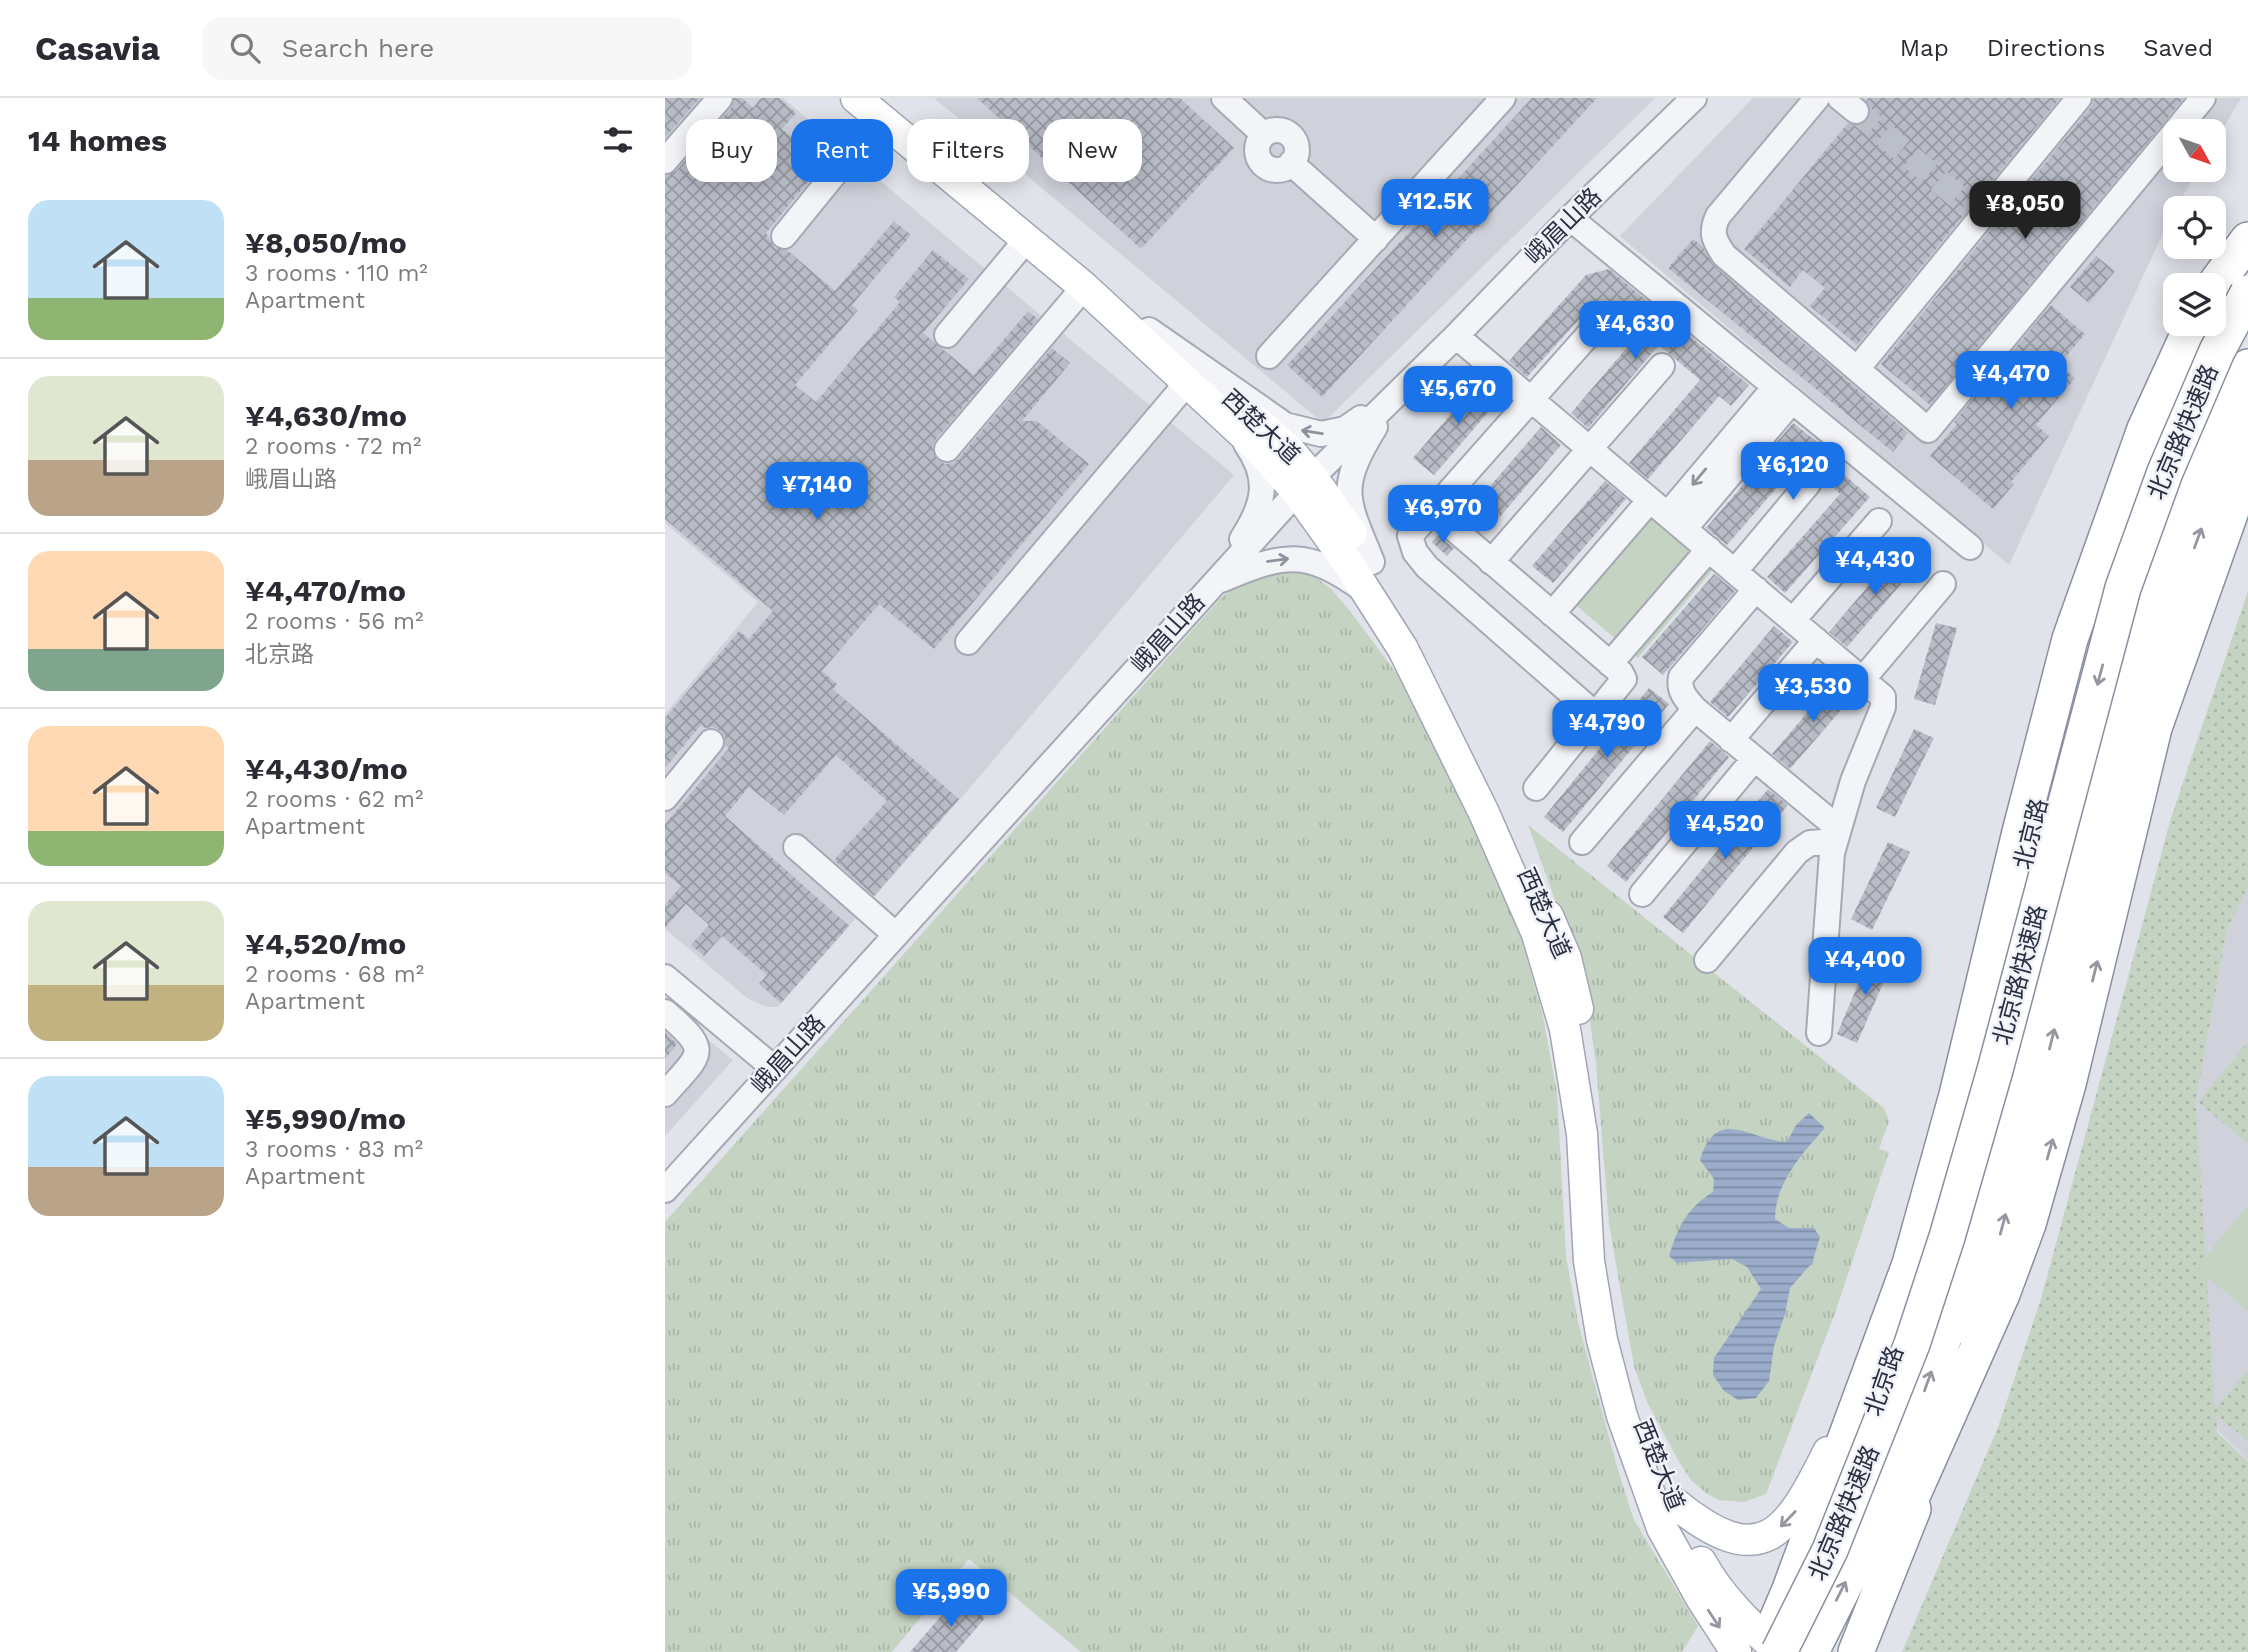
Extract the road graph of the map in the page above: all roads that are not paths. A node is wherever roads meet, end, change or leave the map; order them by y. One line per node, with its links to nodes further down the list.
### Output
1 (720, 98): 10 (street)
2 (856, 98): 9 (main road, 西楚大道)
3 (1224, 98): 14 (street)
4 (1503, 98): 14 (street)
5 (1694, 98): 11 (street, 峨眉山路)
6 (1817, 98): 28 (street)
7 (2079, 98): 28 (street)
8 (2203, 98): 28 (street)
9 (880, 118): 12 (street); 13 (main road, 西楚大道)
10 (665, 161)
11 (1570, 218): 23 (street, 峨眉山路); 30 (street)
12 (784, 236)
13 (1027, 239): 18 (main road, 西楚大道); 22 (street)
14 (1376, 239): 25 (street)
15 (2248, 240): 17 (highway)
16 (2248, 268): 81 (main road, 北京路)
17 (2224, 273)
18 (1084, 287): 21 (main road, 西楚大道); 29 (main road, 西楚大道); 36 (street)
19 (2248, 293): 81 (highway, 北京路快速路, one-way to 81, bridge)
20 (1598, 324): 32 (street)
21 (1149, 330): 31 (street, one-way to 21); 38 (main road, 西楚大道)
22 (947, 335)
23 (1456, 336): 31 (street, 峨眉山路); 32 (street)
24 (2188, 336): 78 (highway)
25 (1269, 356)
26 (1662, 366): 35 (street)
27 (2248, 367): 83 (highway, 北京路快速路, one-way to 27)
28 (1857, 369)
29 (1186, 384): 34 (main road, 西楚大道); 55 (street)
30 (1784, 394): 41 (street); 43 (street)
31 (1394, 396): 38 (street, 峨眉山路); 45 (street)
32 (1532, 399): 35 (street); 40 (street)
33 (2248, 408): 80 (main road, one-way to 33)
34 (1233, 426): 38 (main road, 西楚大道); 48 (street)
35 (1590, 448): 41 (street); 46 (street)
36 (947, 449)
37 (2248, 463): 77 (highway, one-way to 37)
38 (1304, 484): 45 (main road, 西楚大道); 48 (street, 峨眉山路); 51 (main road, 西楚大道)
39 (1808, 484): 47 (street)
40 (1432, 510): 46 (street); 59 (street)
41 (1667, 514): 44 (street); 52 (street)
42 (1879, 521): 53 (street)
43 (1970, 547)
44 (1709, 549): 47 (street); 56 (street)
45 (1372, 562): 79 (main road, 西楚大道)
46 (1491, 562): 52 (street)
47 (1735, 571): 50 (street)
48 (1214, 583): 51 (street, one-way to 51); 69 (street, 峨眉山路)
49 (1943, 584): 57 (street)
50 (1756, 589): 53 (street); 58 (street)
51 (1368, 594): 82 (main road, 西楚大道, one-way to 82)
52 (1552, 614): 56 (street)
53 (1793, 620): 54 (street)
54 (1816, 640): 57 (street); 60 (street)
55 (968, 642)
56 (1610, 664): 59 (street)
57 (1863, 680): 65 (street)
58 (1695, 709): 60 (street); 66 (street)
59 (1596, 715): 63 (street)
60 (1731, 740): 62 (street)
61 (711, 743): 64 (street)
62 (1754, 759): 65 (street); 68 (street)
63 (1536, 788)
64 (665, 797)
65 (1836, 835): 70 (street); 73 (street)
66 (1582, 842)
67 (796, 847): 69 (street)
68 (1642, 894)
69 (896, 935): 74 (street, 峨眉山路)
70 (1707, 960)
71 (665, 976): 74 (street)
72 (665, 1012): 75 (street)
73 (1819, 1033)
74 (775, 1069): 76 (street, 峨眉山路)
75 (665, 1094)
76 (665, 1190)
77 (1987, 1326): 80 (highway); 85 (highway)
78 (1878, 1351): 79 (main road, one-way to 79); 81 (highway)
79 (1676, 1504): 81 (main road, 西楚大道)
80 (1897, 1530): 84 (main road)
81 (1773, 1649)
82 (1736, 1652)
83 (1811, 1652)
84 (1838, 1652)
85 (1856, 1652)

